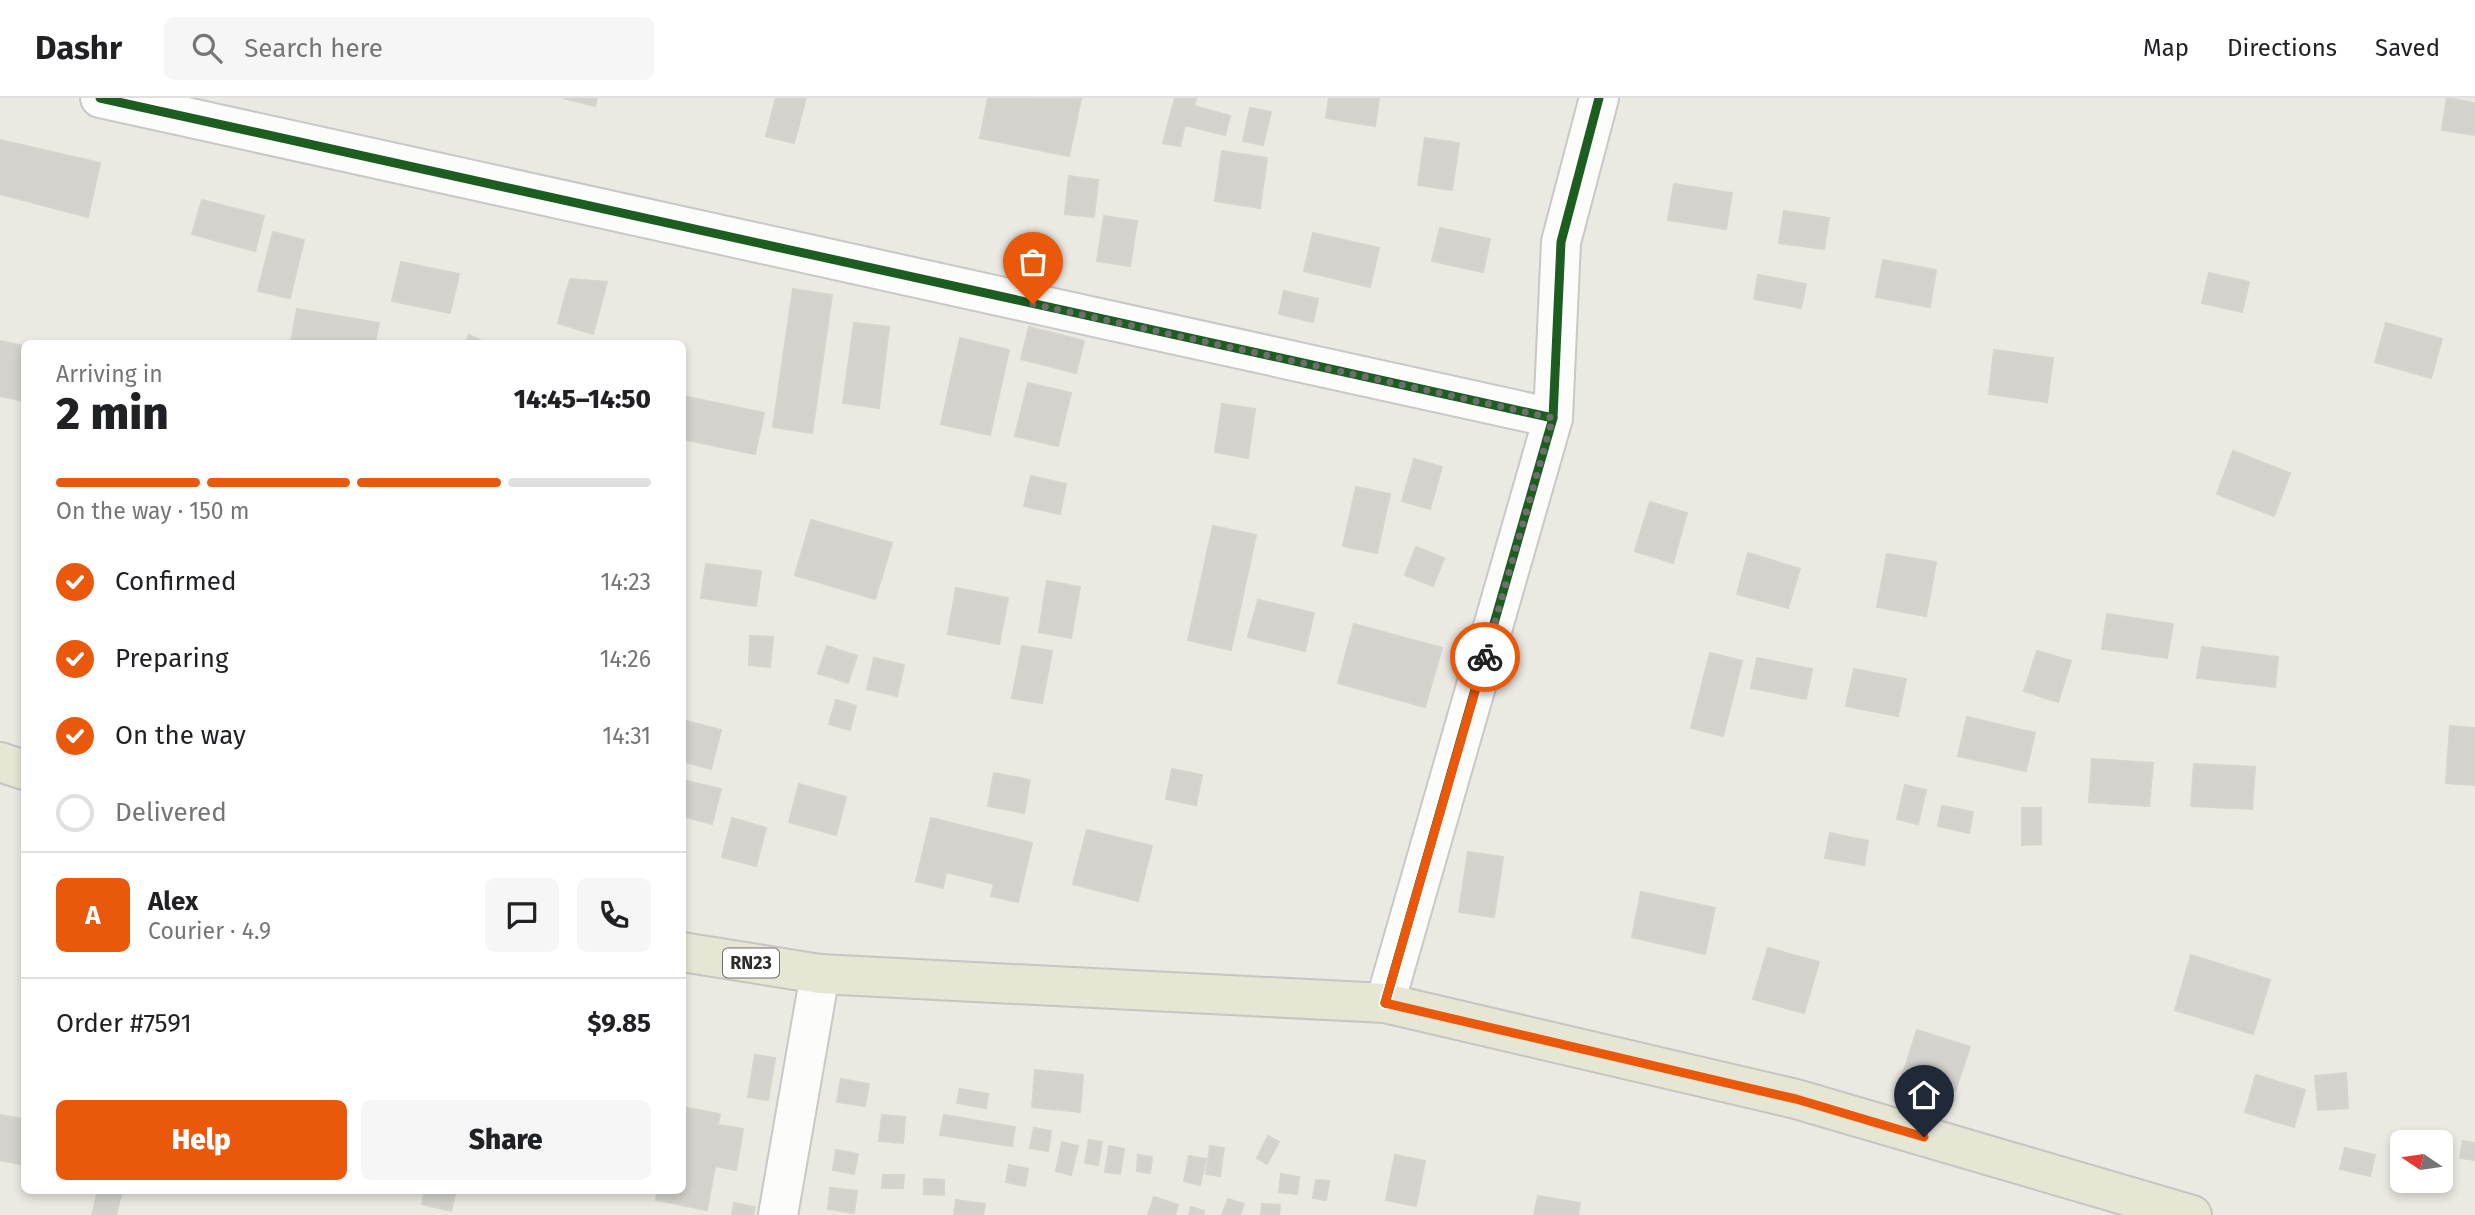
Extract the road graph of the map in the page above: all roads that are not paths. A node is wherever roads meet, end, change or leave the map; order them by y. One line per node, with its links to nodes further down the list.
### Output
1 (1599, 98): 3 (street)
2 (117, 100): 3 (street)
3 (1553, 418): 8 (street)
4 (0, 762): 5 (main road)
5 (21, 769)
6 (686, 953): 7 (main road, RN23)
7 (820, 974): 8 (main road, RN23); 9 (street)
8 (1385, 1003): 10 (main road, RN23)
9 (778, 1215)
10 (2192, 1215)

